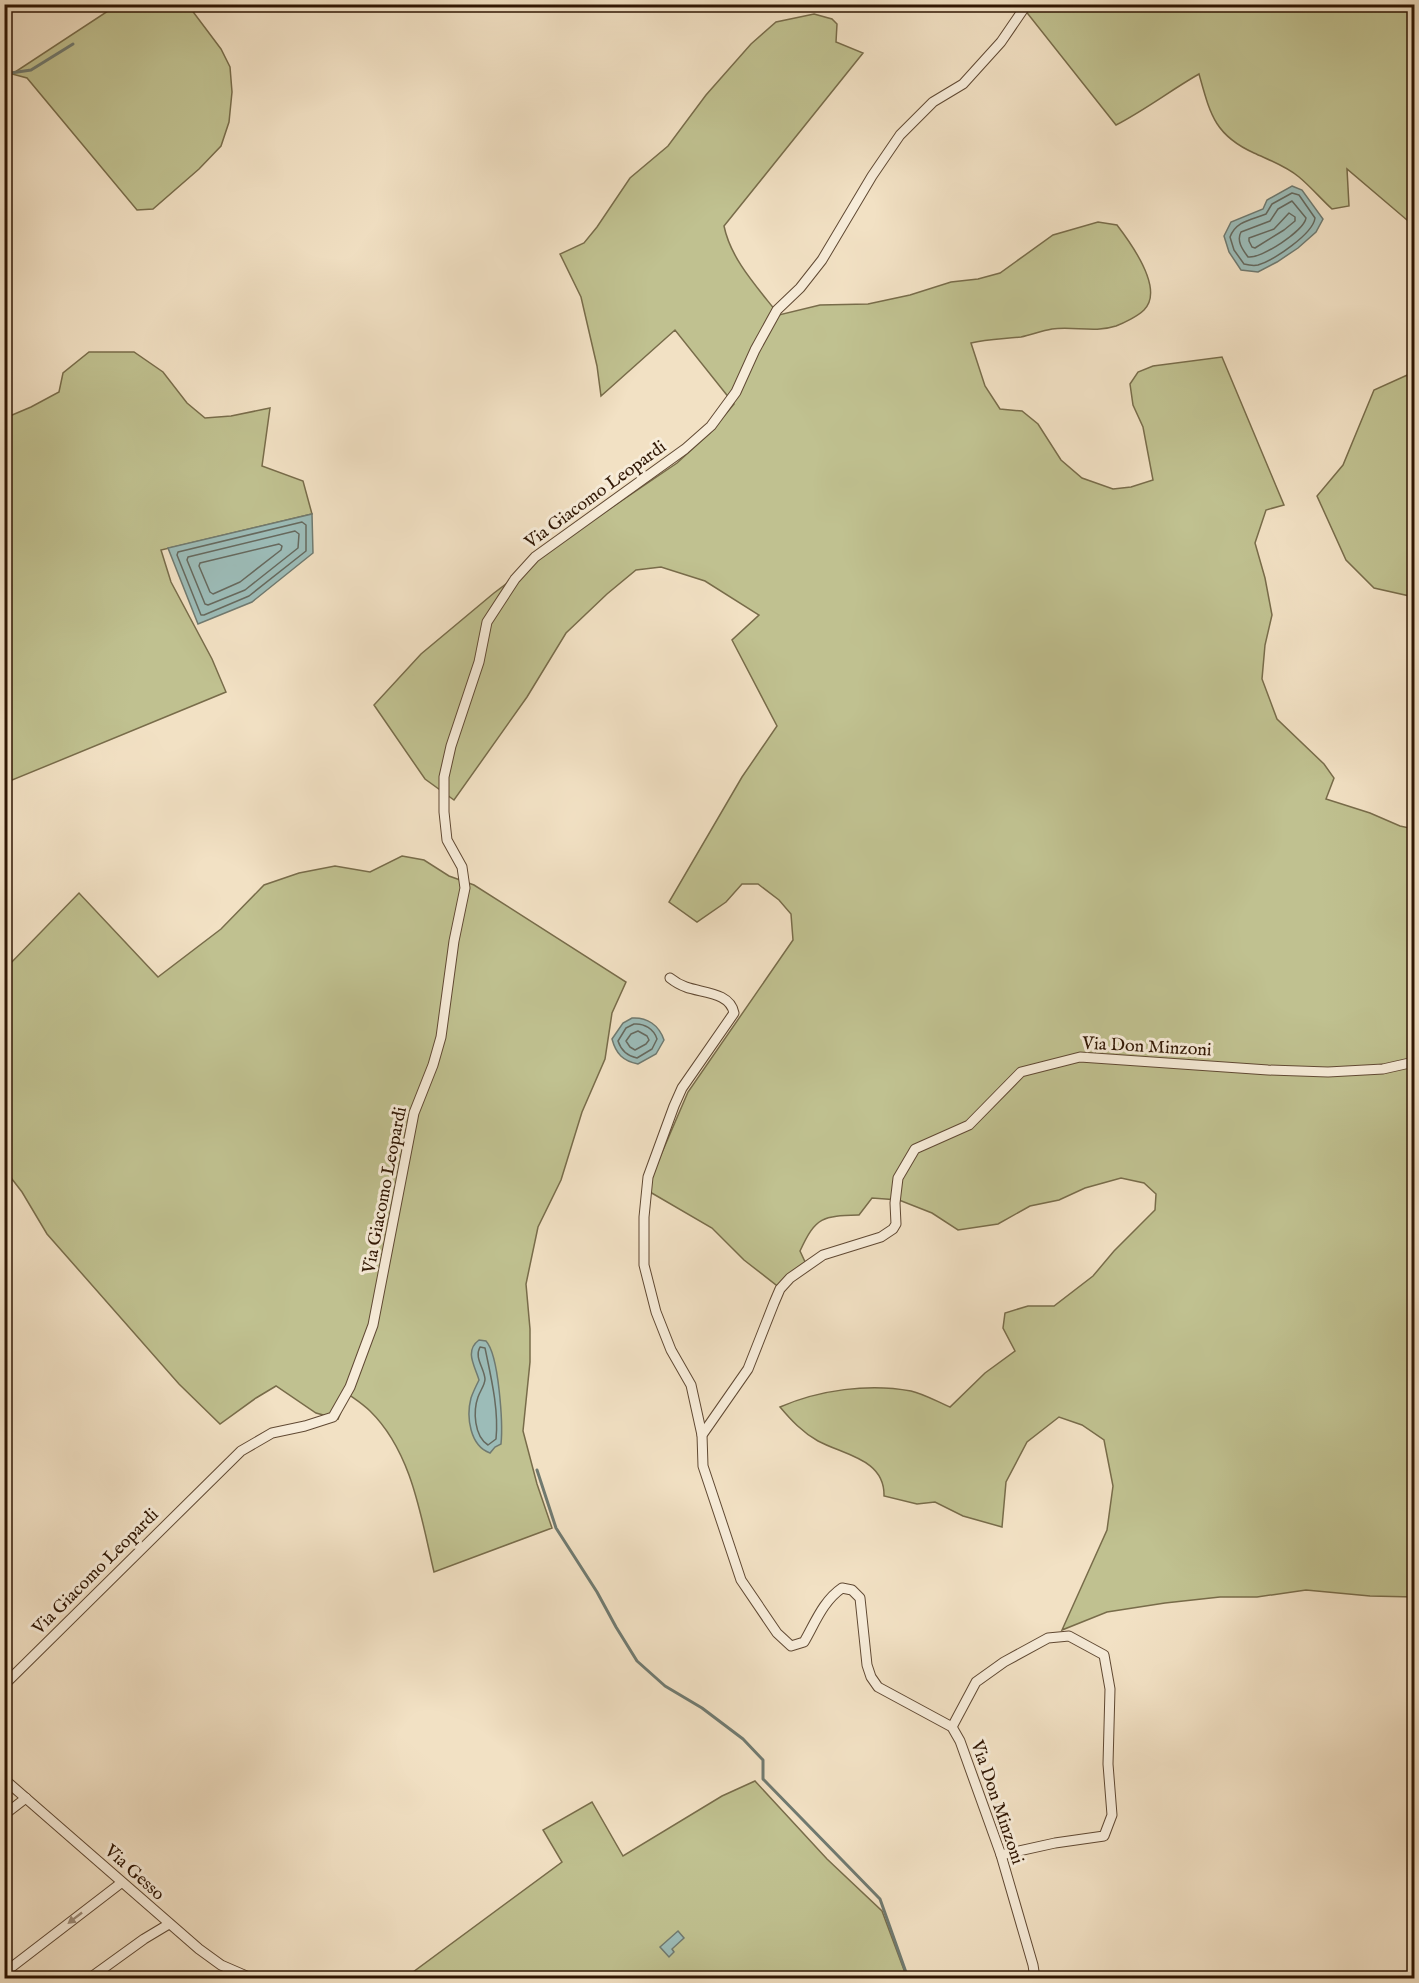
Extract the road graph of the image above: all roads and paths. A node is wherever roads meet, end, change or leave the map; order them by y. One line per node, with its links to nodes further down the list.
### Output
1 (1027, 4): 5 (street, Via Giacomo Leopardi)
2 (670, 978): 4 (street)
3 (1414, 1062): 4 (street, Via Don Minzoni)
4 (702, 1435): 6 (street, Via Don Minzoni)
5 (4, 1685)
6 (952, 1728): 10 (street, Via Don Minzoni); 10 (street)
7 (4, 1779): 8 (street, Via Gesso)
8 (26, 1798): 9 (street); 11 (street, Via Gesso)
9 (4, 1815)
10 (1001, 1856): 16 (street, Via Don Minzoni)
11 (121, 1882): 12 (street, Via Gesso); 13 (street, one-way to 13)
12 (169, 1924): 14 (street); 15 (street, Via Gesso)
13 (4, 1973)
14 (90, 1978)
15 (251, 1978)
16 (1035, 1978)

